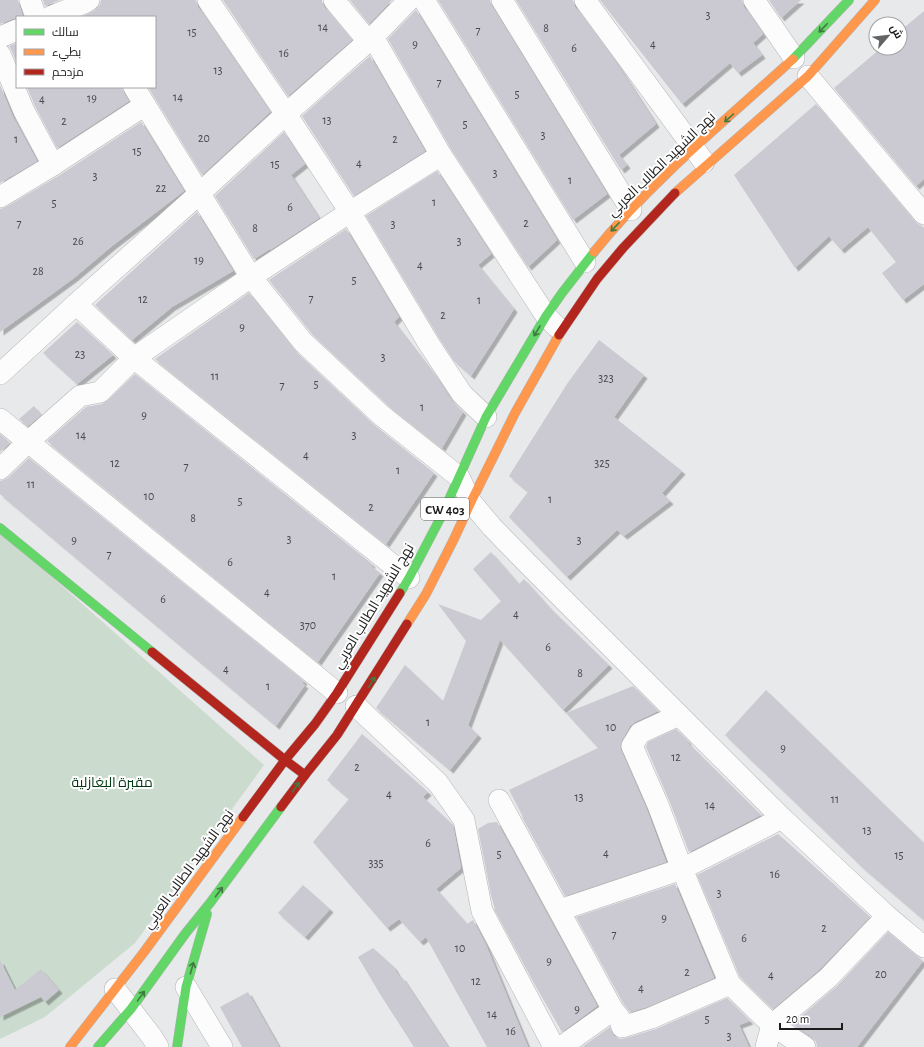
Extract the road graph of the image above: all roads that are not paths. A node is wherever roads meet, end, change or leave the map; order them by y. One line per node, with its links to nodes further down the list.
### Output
1 (30, 0): 12 (street)
2 (208, 0): 22 (street)
3 (334, 0): 16 (street)
4 (409, 0): 16 (street)
5 (424, 0): 32 (street)
6 (502, 0): 29 (street)
7 (585, 0): 23 (street)
8 (754, 0): 18 (street)
9 (849, 0): 18 (main road, نهج الشهيد الطالب العربي / CW 403, one-way to 18)
10 (875, 0): 19 (main road, CW 403)
11 (88, 7): 13 (street)
12 (36, 16)
13 (54, 16)
14 (16, 30): 15 (street)
15 (0, 37)
16 (371, 39): 22 (street); 24 (street)
17 (0, 54): 25 (street)
18 (794, 58): 23 (main road, نهج الشهيد الطالب العربي / CW 403, one-way to 23)
19 (808, 76): 26 (main road, CW 403); 31 (street)
20 (135, 88): 21 (street)
21 (145, 105): 25 (street); 27 (street)
22 (286, 114): 27 (street); 30 (street)
23 (694, 150): 26 (street); 29 (main road, نهج الشهيد الطالب العربي / CW 403)
24 (440, 155): 30 (street); 35 (street)
25 (53, 165): 28 (street)
26 (706, 166): 36 (main road, CW 403)
27 (200, 194): 33 (street); 34 (street)
28 (0, 197)
29 (631, 210): 32 (main road, نهج الشهيد الطالب العربي / CW 403, one-way to 32)
30 (350, 212): 33 (street); 39 (street)
31 (924, 214)
32 (585, 262): 35 (main road, نهج الشهيد الطالب العربي / CW 403)
33 (251, 277): 37 (street); 43 (street)
34 (76, 304): 37 (street); 38 (street)
35 (546, 316): 36 (street); 39 (main road, نهج الشهيد الطالب العربي / CW 403, one-way to 39)
36 (561, 332): 44 (main road, CW 403)
37 (134, 358): 41 (street); 46 (street)
38 (3, 365)
39 (486, 417): 43 (main road, نهج الشهيد الطالب العربي / CW 403)
40 (0, 419): 41 (street)
41 (28, 442): 42 (street); 47 (street)
42 (0, 469)
43 (459, 477): 44 (street); 46 (main road, نهج الشهيد الطالب العربي / CW 403)
44 (471, 502): 48 (main road, CW 403, one-way to 44); 49 (street)
45 (0, 528): 50 (main road)
46 (409, 578): 47 (main road, نهج الشهيد الطالب العربي / CW 403)
47 (337, 693): 50 (main road, نهج الشهيد الطالب العربي / CW 403)
48 (356, 706): 51 (main road, CW 403); 71 (street)
49 (680, 715): 53 (street); 54 (street)
50 (285, 760): 51 (main road); 61 (main road, نهج الشهيد الطالب العربي / CW 403)
51 (306, 775): 55 (main road, CW 403, one-way to 51)
52 (499, 800): 56 (street)
53 (782, 818): 54 (street); 57 (street)
54 (682, 870): 56 (street); 59 (street)
55 (210, 903): 60 (main road, one-way to 55); 62 (main road, CW 403, one-way to 55)
56 (560, 910): 63 (street)
57 (887, 916): 58 (street); 64 (street)
58 (924, 947)
59 (730, 984): 63 (street); 64 (street)
60 (186, 987): 69 (main road); 70 (street)
61 (115, 989): 62 (street); 65 (main road, نهج الشهيد الطالب العربي / CW 403)
62 (131, 1009): 66 (main road, CW 403); 68 (street)
63 (613, 1010): 72 (street)
64 (772, 1025): 73 (street); 74 (street)
65 (86, 1027): 66 (street); 67 (main road, نهج الشهيد الطالب العربي / CW 403)
66 (102, 1046)
67 (70, 1047)
68 (158, 1047)
69 (177, 1047)
70 (222, 1047)
71 (554, 1047)
72 (561, 1047)
73 (766, 1047)
74 (805, 1047)

